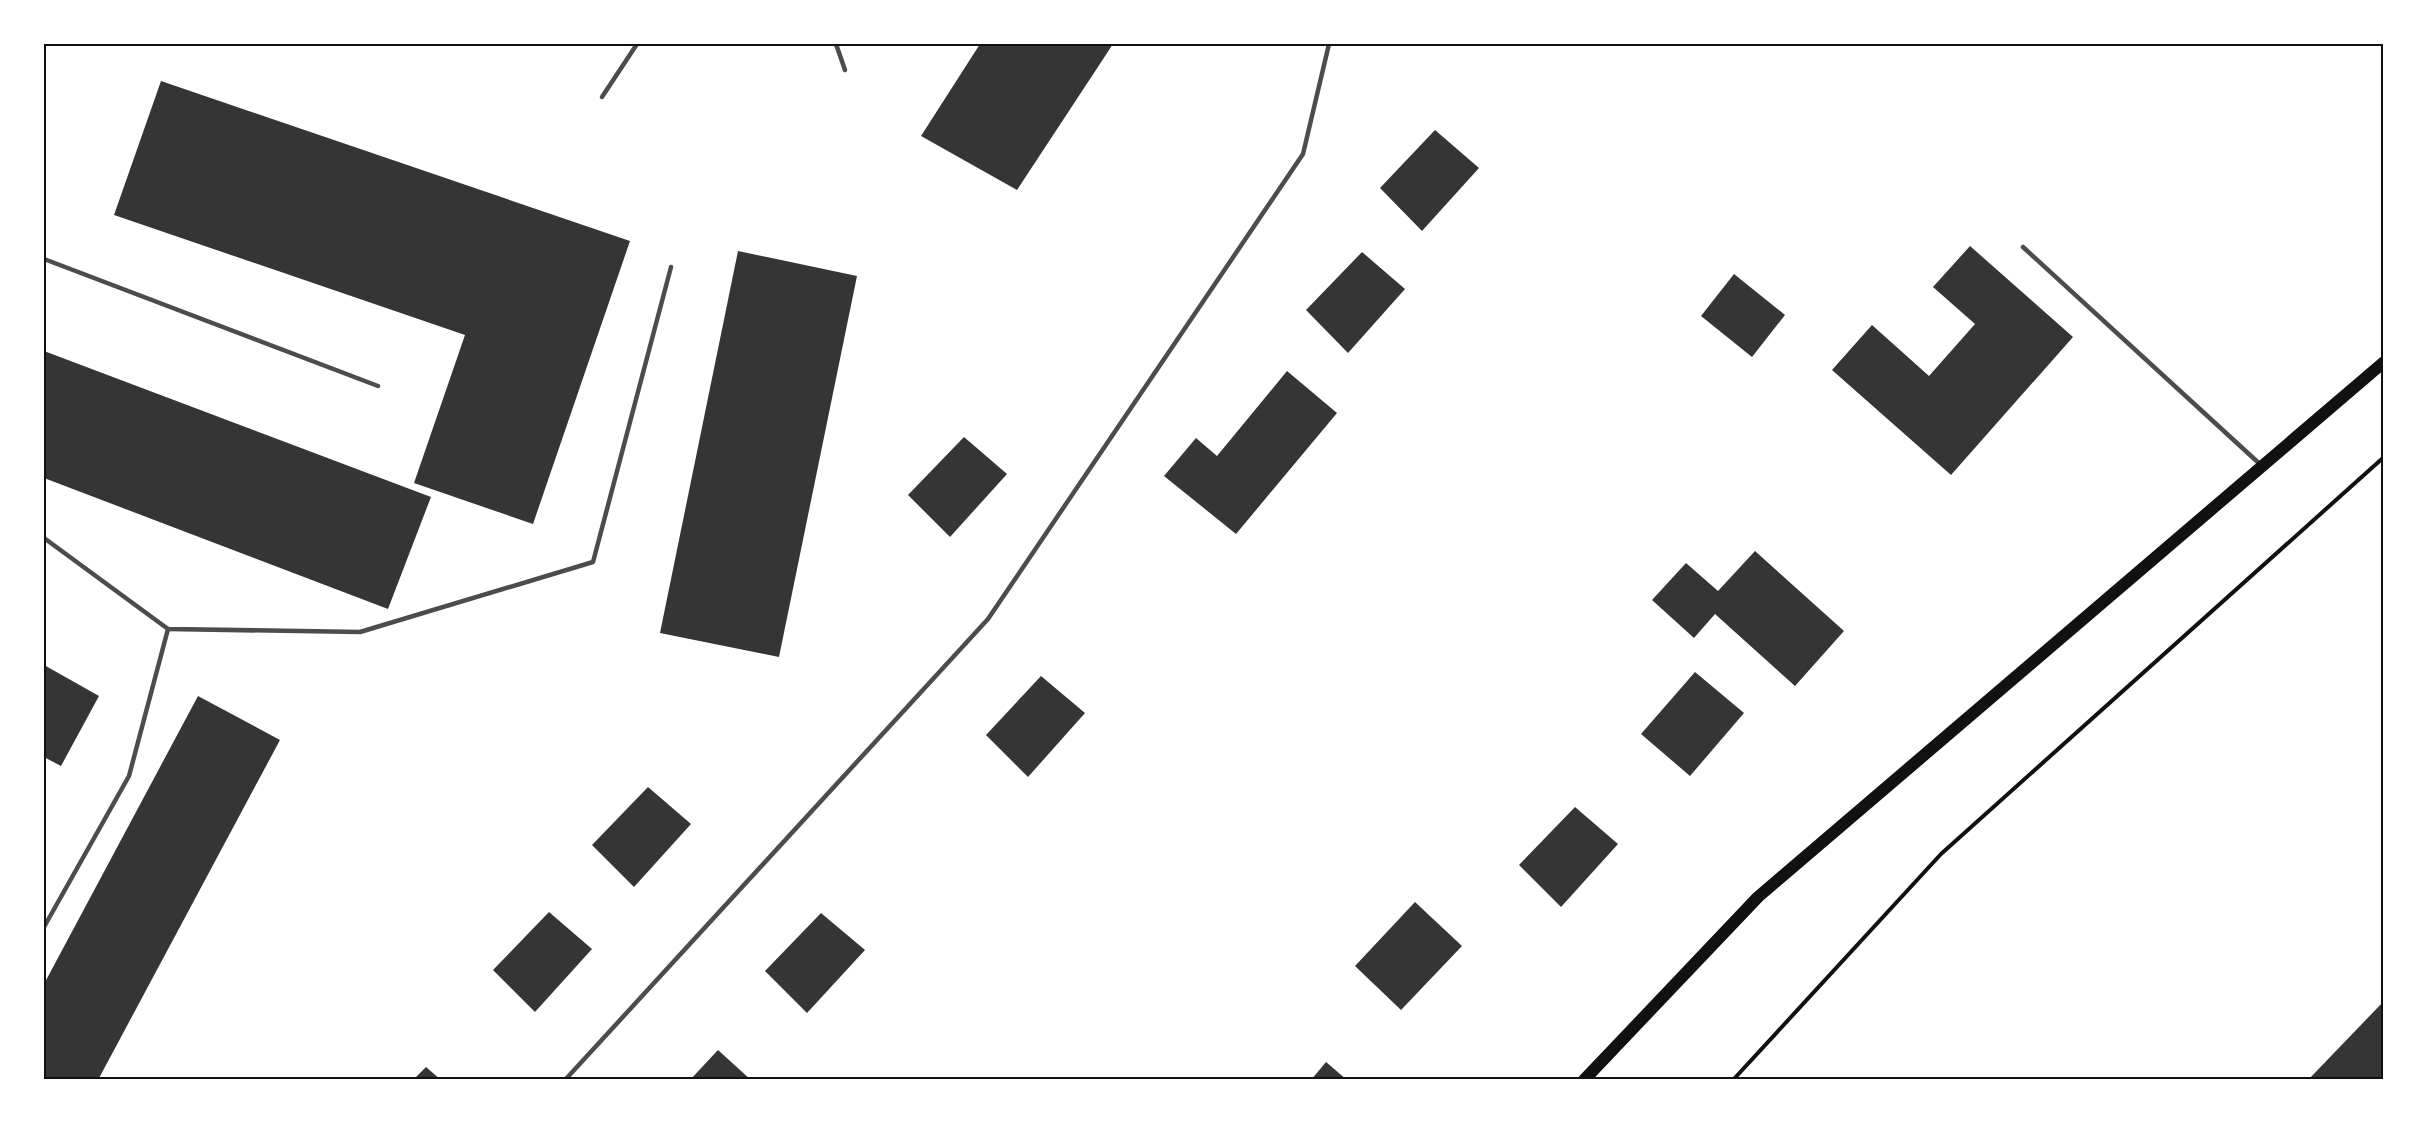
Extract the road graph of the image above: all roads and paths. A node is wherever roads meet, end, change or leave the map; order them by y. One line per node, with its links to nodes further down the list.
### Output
1 (637, 44): 5 (lane)
2 (836, 44): 4 (lane)
3 (1329, 44): 16 (lane)
4 (845, 70)
5 (602, 97)
6 (2023, 247): 12 (lane)
7 (44, 259): 10 (lane)
8 (671, 267): 14 (lane)
9 (2384, 362): 12 (main road)
10 (378, 386)
11 (2384, 457): 18 (path)
12 (2262, 465): 17 (main road)
13 (44, 538): 14 (lane)
14 (168, 628): 15 (lane)
15 (44, 927)
16 (565, 1080)
17 (1584, 1080)
18 (1733, 1080)

